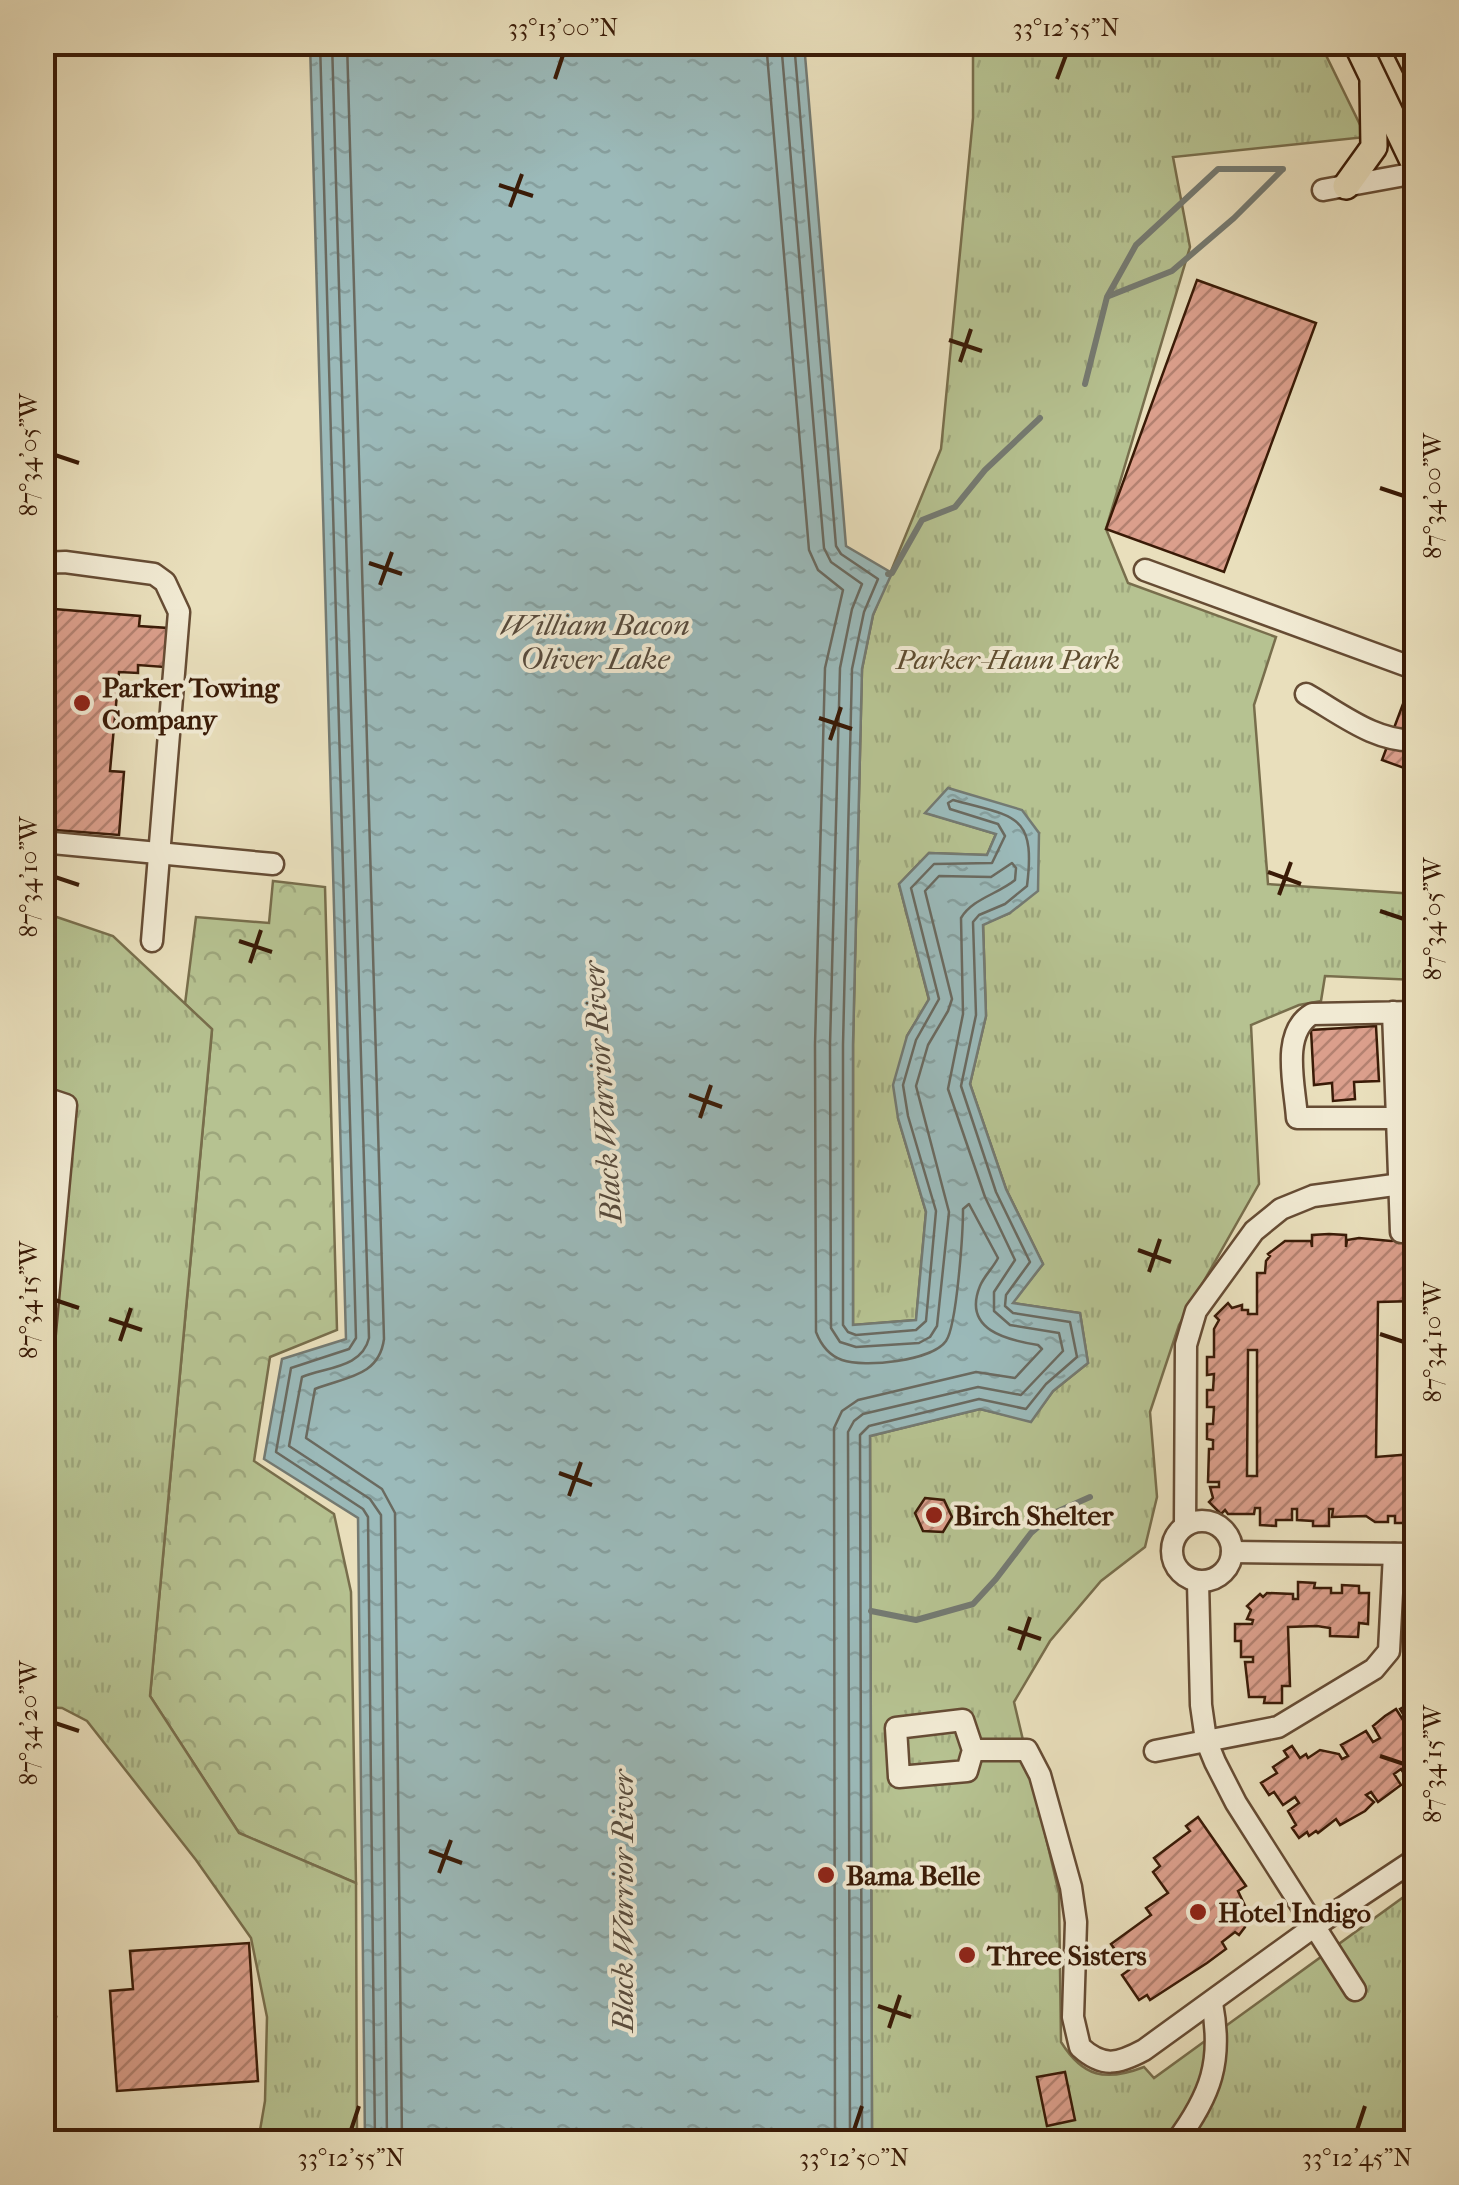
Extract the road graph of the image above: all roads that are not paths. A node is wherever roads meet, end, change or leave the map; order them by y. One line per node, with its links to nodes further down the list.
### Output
1 (1356, 42): 5 (main road)
2 (1403, 43): 3 (main road); 4 (main road)
3 (1416, 57)
4 (1416, 68)
5 (1373, 72): 6 (main road); 7 (main road)
6 (1416, 170): 7 (street)
7 (1334, 188)
8 (42, 564): 14 (street)
9 (1146, 570): 10 (street)
10 (1416, 670)
11 (1306, 694): 12 (street)
12 (1416, 740)
13 (42, 842): 14 (street)
14 (159, 851): 15 (street); 16 (street)
15 (273, 864)
16 (152, 941)
17 (1393, 1012): 18 (street); 20 (street); 20 (street)
18 (1416, 1012)
19 (42, 1097): 23 (street)
20 (1397, 1118): 21 (street)
21 (1409, 1183): 22 (street); 25 (street)
22 (1402, 1232)
23 (45, 1309): 24 (street)
24 (42, 1362)
25 (1185, 1526): 26 (street); 29 (street)
26 (1232, 1552): 27 (street); 29 (street)
27 (1394, 1554): 28 (street); 30 (street)
28 (1416, 1554)
29 (1198, 1582): 30 (street)
30 (1206, 1740): 32 (street); 34 (street)
31 (973, 1750): 36 (street)
32 (1155, 1751)
33 (1416, 1858): 34 (street)
34 (1314, 1926): 35 (street); 36 (street)
35 (1356, 1990)
36 (1212, 2003): 37 (street)
37 (1176, 2142)

